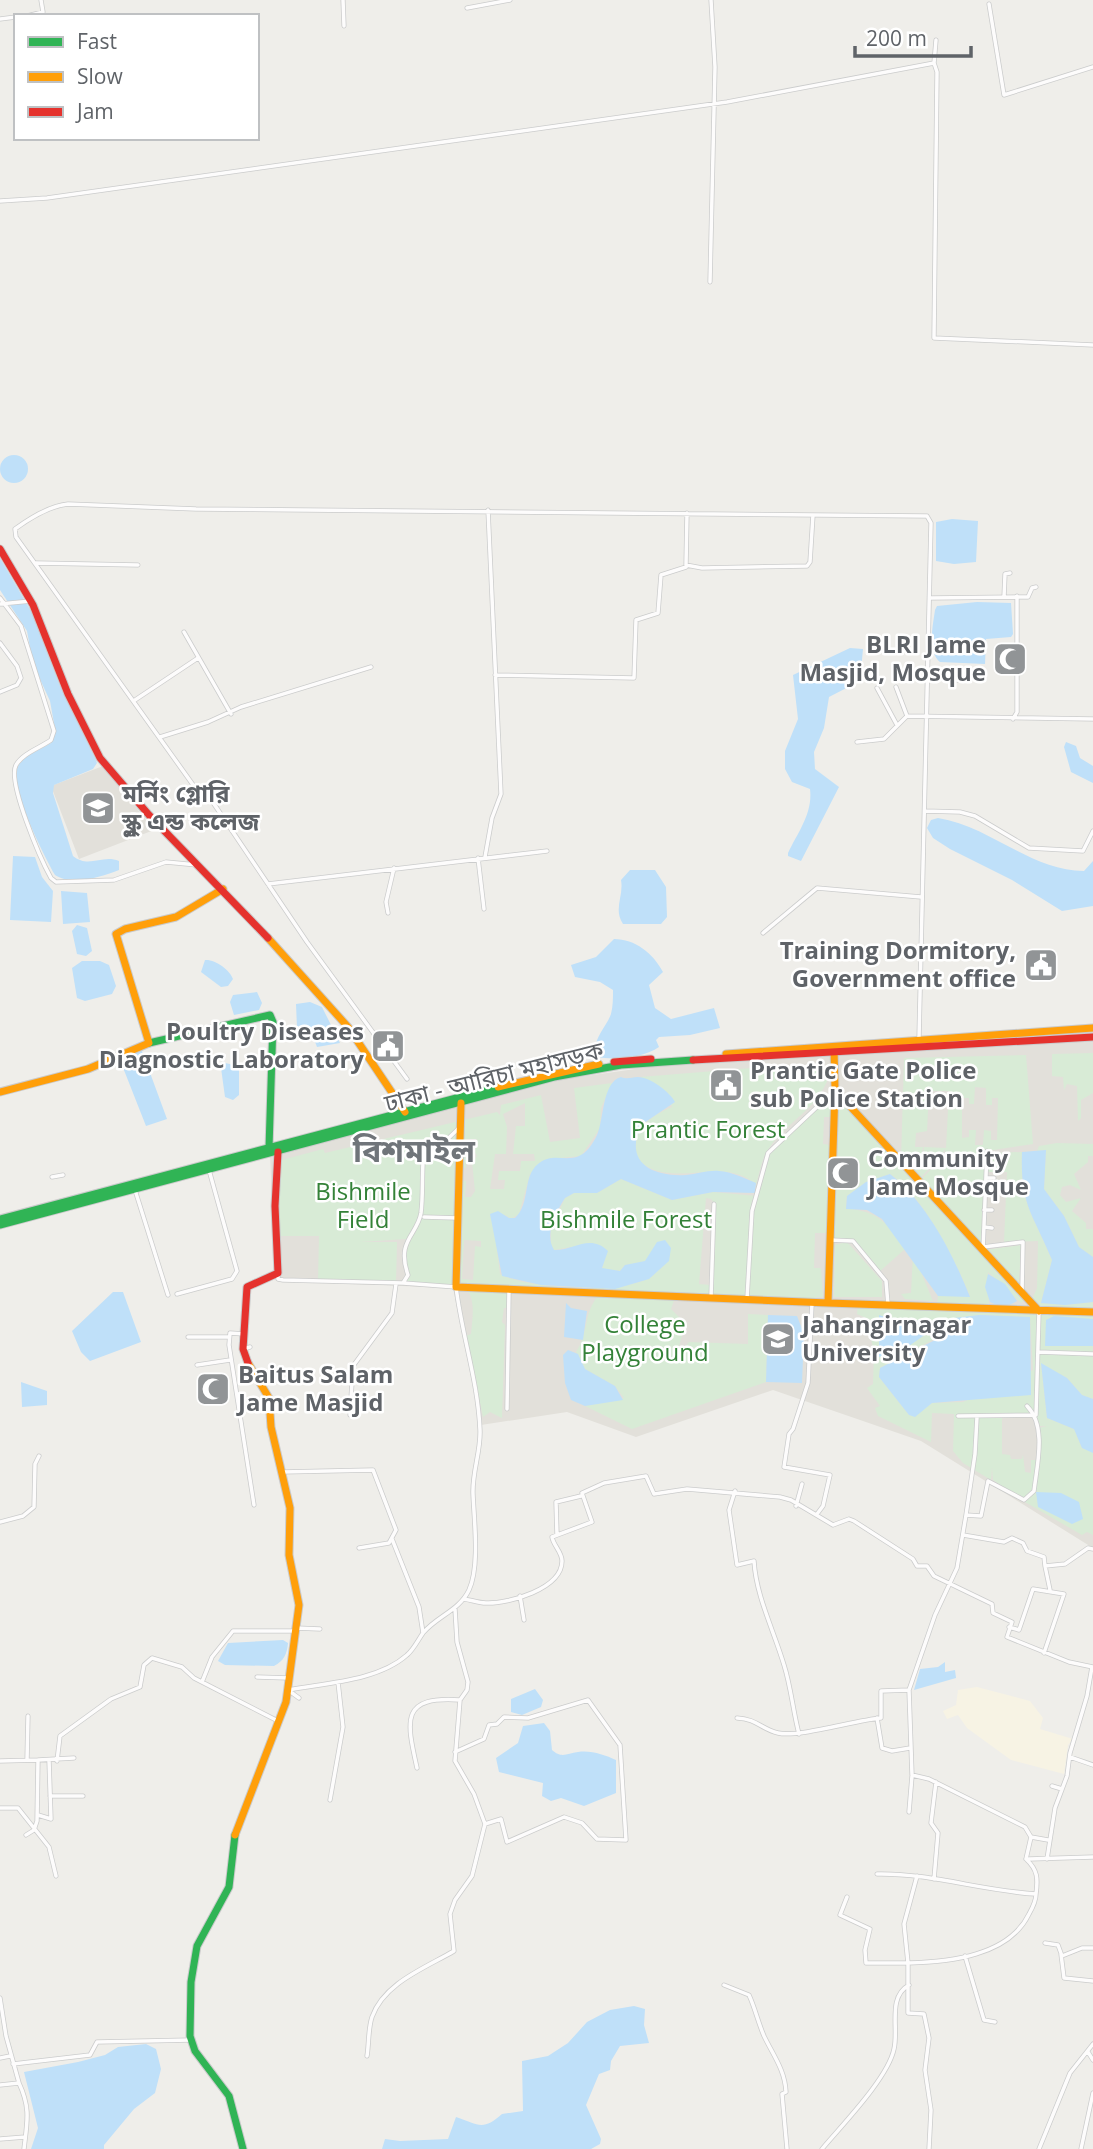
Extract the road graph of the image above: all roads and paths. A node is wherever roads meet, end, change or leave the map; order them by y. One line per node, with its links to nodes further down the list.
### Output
1 (41, 0): 8 (street)
2 (343, 0): 9 (street)
3 (510, 0): 5 (street)
4 (711, 0): 13 (street)
5 (492, 2): 7 (street)
6 (989, 4): 12 (street)
7 (467, 8)
8 (35, 14)
9 (344, 26)
10 (936, 40): 11 (street)
11 (934, 63): 13 (street); 16 (street)
12 (1093, 67)
13 (713, 104): 14 (street); 15 (street)
14 (0, 201)
15 (710, 282)
16 (1093, 345)
17 (488, 510): 18 (street); 21 (street); 37 (street)
18 (687, 513): 19 (street); 23 (street)
19 (813, 515): 23 (street); 29 (street)
20 (0, 549): 30 (main road)
21 (36, 563): 22 (street); 44 (street)
22 (138, 565)
23 (687, 567): 37 (street)
24 (1010, 573): 27 (street)
25 (1036, 587): 26 (street)
26 (1017, 596): 27 (street); 48 (street)
27 (1004, 597): 29 (street)
28 (0, 598): 31 (street)
29 (930, 598): 38 (street)
30 (31, 601): 31 (street); 58 (main road)
31 (2, 604): 58 (street)
32 (184, 632): 34 (street)
33 (0, 643): 43 (street)
34 (198, 658): 44 (street); 45 (street)
35 (371, 667): 45 (street)
36 (961, 670): 39 (street)
37 (495, 675): 56 (street)
38 (928, 675): 39 (street); 47 (street)
39 (947, 675): 40 (street)
40 (962, 677)
41 (896, 687): 46 (street)
42 (877, 688): 50 (street)
43 (0, 692)
44 (135, 700): 51 (street)
45 (231, 714): 51 (street)
46 (907, 716): 47 (street); 50 (street)
47 (927, 716): 48 (street); 53 (street)
48 (1013, 719): 49 (street)
49 (1093, 719)
50 (897, 725): 52 (street)
51 (160, 737): 60 (street)
52 (857, 742)
53 (925, 811): 54 (street); 62 (street)
54 (1093, 831)
55 (547, 851): 56 (street)
56 (485, 857): 57 (street)
57 (478, 858): 59 (street); 63 (street)
58 (200, 865): 61 (main road)
59 (394, 868): 60 (street); 64 (street)
60 (268, 884): 71 (street)
61 (223, 889): 69 (main road); 75 (main road)
62 (921, 897): 65 (street); 68 (street)
63 (484, 909)
64 (387, 913)
65 (763, 933)
66 (1093, 1028): 68 (main road, ঢাকা - আরিচা মহাসড়ক)
67 (1093, 1037): 70 (main road, ঢাকা - আরিচা মহাসড়ক)
68 (919, 1038): 70 (main road, ঢাকা - আরিচা মহাসড়ক)
69 (149, 1043): 73 (main road); 77 (main road)
70 (834, 1048): 72 (main road); 74 (main road, ঢাকা - আরিচা মহাসড়ক); 75 (main road, ঢাকা - আরিচা মহাসড়ক)
71 (407, 1079)
72 (835, 1090): 97 (main road); 98 (main road); 108 (street)
73 (0, 1092)
74 (461, 1103): 76 (main road); 79 (main road, ঢাকা - আরিচা মহাসড়ক)
75 (405, 1112): 77 (main road, ঢাকা - আরিচা মহাসড়ক)
76 (461, 1125): 92 (main road); 100 (street)
77 (270, 1148): 93 (main road, ঢাকা - আরিচা মহাসড়ক)
78 (987, 1151): 83 (street)
79 (278, 1152): 80 (main road, ঢাকা - আরিচা মহাসড়ক); 99 (main road)
80 (209, 1170): 85 (main road, ঢাকা - আরিচা মহাসড়ক); 105 (street)
81 (62, 1175): 82 (street)
82 (52, 1177)
83 (986, 1178): 84 (street); 86 (street)
84 (994, 1178)
85 (135, 1190): 94 (main road, ঢাকা - আরিচা মহাসড়ক); 106 (street)
86 (985, 1195): 87 (street); 89 (street)
87 (993, 1195)
88 (714, 1204): 107 (street)
89 (985, 1210): 90 (street); 95 (street)
90 (992, 1210)
91 (424, 1217): 92 (street)
92 (458, 1218): 102 (main road)
93 (0, 1219)
94 (0, 1225)
95 (984, 1227): 96 (street); 98 (street)
96 (992, 1228)
97 (830, 1240): 110 (main road); 111 (street)
98 (983, 1249): 104 (main road); 104 (street)
99 (278, 1273): 101 (street); 114 (main road)
100 (403, 1283): 101 (street); 102 (street)
101 (396, 1284): 123 (street)
102 (456, 1287): 103 (main road); 146 (street)
103 (509, 1290): 107 (main road); 122 (street)
104 (1022, 1293): 112 (main road)
105 (177, 1294)
106 (168, 1295)
107 (711, 1299): 108 (main road)
108 (747, 1301): 109 (main road)
109 (811, 1303): 110 (main road); 134 (street)
110 (828, 1303): 111 (main road)
111 (888, 1306): 112 (main road)
112 (1039, 1311): 113 (main road); 117 (street)
113 (1093, 1312)
114 (244, 1334): 116 (street); 128 (main road)
115 (188, 1337): 116 (street)
116 (229, 1337): 119 (street)
117 (1038, 1352): 118 (street); 124 (street)
118 (1093, 1354)
119 (230, 1360): 120 (street); 132 (street)
120 (197, 1365)
121 (1027, 1406): 124 (street)
122 (507, 1409)
123 (350, 1415)
124 (1036, 1415): 126 (street); 135 (street)
125 (958, 1416): 126 (street)
126 (977, 1417): 135 (street)
127 (39, 1456): 136 (street)
128 (282, 1472): 139 (street); 151 (main road)
129 (802, 1484): 133 (street)
130 (735, 1491): 131 (street); 133 (street); 168 (street)
131 (581, 1496): 137 (street); 137 (street)
132 (254, 1505)
133 (796, 1506): 134 (street)
134 (812, 1514): 143 (street)
135 (966, 1515): 138 (street)
136 (0, 1522)
137 (556, 1535): 145 (street)
138 (962, 1535): 142 (street); 143 (street)
139 (392, 1539): 140 (street); 152 (street)
140 (359, 1548)
141 (1093, 1549): 142 (street)
142 (1045, 1566): 144 (street)
143 (950, 1585): 149 (street); 161 (street)
144 (1050, 1590): 149 (street); 153 (street)
145 (520, 1597): 146 (street); 148 (street)
146 (464, 1599): 147 (street)
147 (455, 1609): 152 (street); 163 (street)
148 (523, 1620)
149 (1009, 1627): 153 (street)
150 (320, 1629): 151 (street)
151 (295, 1630): 156 (main road); 157 (street)
152 (423, 1633): 158 (street)
153 (1044, 1653): 154 (street)
154 (1093, 1667): 159 (street)
155 (257, 1676): 156 (street)
156 (289, 1678): 160 (main road)
157 (202, 1682): 167 (street); 176 (street)
158 (338, 1682): 160 (street); 186 (street)
159 (1091, 1687): 171 (street)
160 (288, 1690): 162 (street); 167 (main road)
161 (909, 1690): 166 (street); 169 (street)
162 (299, 1698)
163 (460, 1699): 170 (street); 179 (street)
164 (28, 1716): 173 (street)
165 (737, 1718): 168 (street)
166 (877, 1718): 168 (street); 169 (street)
167 (278, 1721): 217 (main road)
168 (799, 1734)
169 (910, 1748): 180 (street)
170 (455, 1752): 190 (street); 190 (street)
171 (1070, 1757): 178 (street); 183 (street)
172 (74, 1758): 176 (street)
173 (27, 1760): 174 (street); 177 (street)
174 (38, 1760): 175 (street); 189 (street)
175 (50, 1760): 176 (street); 184 (street)
176 (57, 1760)
177 (0, 1761)
178 (1093, 1765)
179 (417, 1768)
180 (912, 1775): 181 (street); 188 (street)
181 (936, 1783): 193 (street); 201 (street)
182 (1052, 1786): 183 (street)
183 (1062, 1789): 194 (street)
184 (50, 1796): 185 (street); 189 (street)
185 (83, 1796)
186 (330, 1800)
187 (0, 1808): 191 (street)
188 (909, 1812)
189 (38, 1815): 191 (street)
190 (485, 1824): 221 (street)
191 (34, 1830): 192 (street); 199 (street)
192 (26, 1835)
193 (1031, 1837): 194 (street); 196 (street)
194 (1048, 1840): 197 (street)
195 (1093, 1857): 197 (street)
196 (1027, 1859): 197 (street); 202 (street)
197 (1047, 1859)
198 (877, 1874): 200 (street)
199 (56, 1876)
200 (918, 1876): 201 (street); 208 (street)
201 (934, 1879): 202 (street)
202 (1036, 1894): 207 (street)
203 (847, 1897): 208 (street)
204 (1045, 1943): 206 (street)
205 (1093, 1948): 206 (street)
206 (1061, 1954): 209 (street)
207 (965, 1956): 208 (street); 214 (street)
208 (908, 1963): 210 (street)
209 (1093, 1981)
210 (909, 1984): 233 (street); 234 (street)
211 (724, 1985): 232 (street)
212 (0, 1998): 213 (street)
213 (1, 2013): 216 (street)
214 (995, 2022)
215 (0, 2039): 216 (street)
216 (7, 2039): 220 (street)
217 (191, 2040): 224 (street); 231 (main road)
218 (1093, 2044): 219 (street)
219 (1088, 2052): 223 (street); 235 (street)
220 (10, 2056): 222 (street); 224 (street)
221 (367, 2056)
222 (0, 2058)
223 (1093, 2060)
224 (13, 2064): 225 (street)
225 (19, 2082): 226 (street); 228 (street)
226 (0, 2085)
227 (1093, 2093): 236 (street)
228 (25, 2137): 229 (street); 230 (street)
229 (0, 2139)
230 (24, 2149)
231 (243, 2149)
232 (787, 2149)
233 (822, 2149)
234 (929, 2149)
235 (1039, 2149)
236 (1081, 2149)

